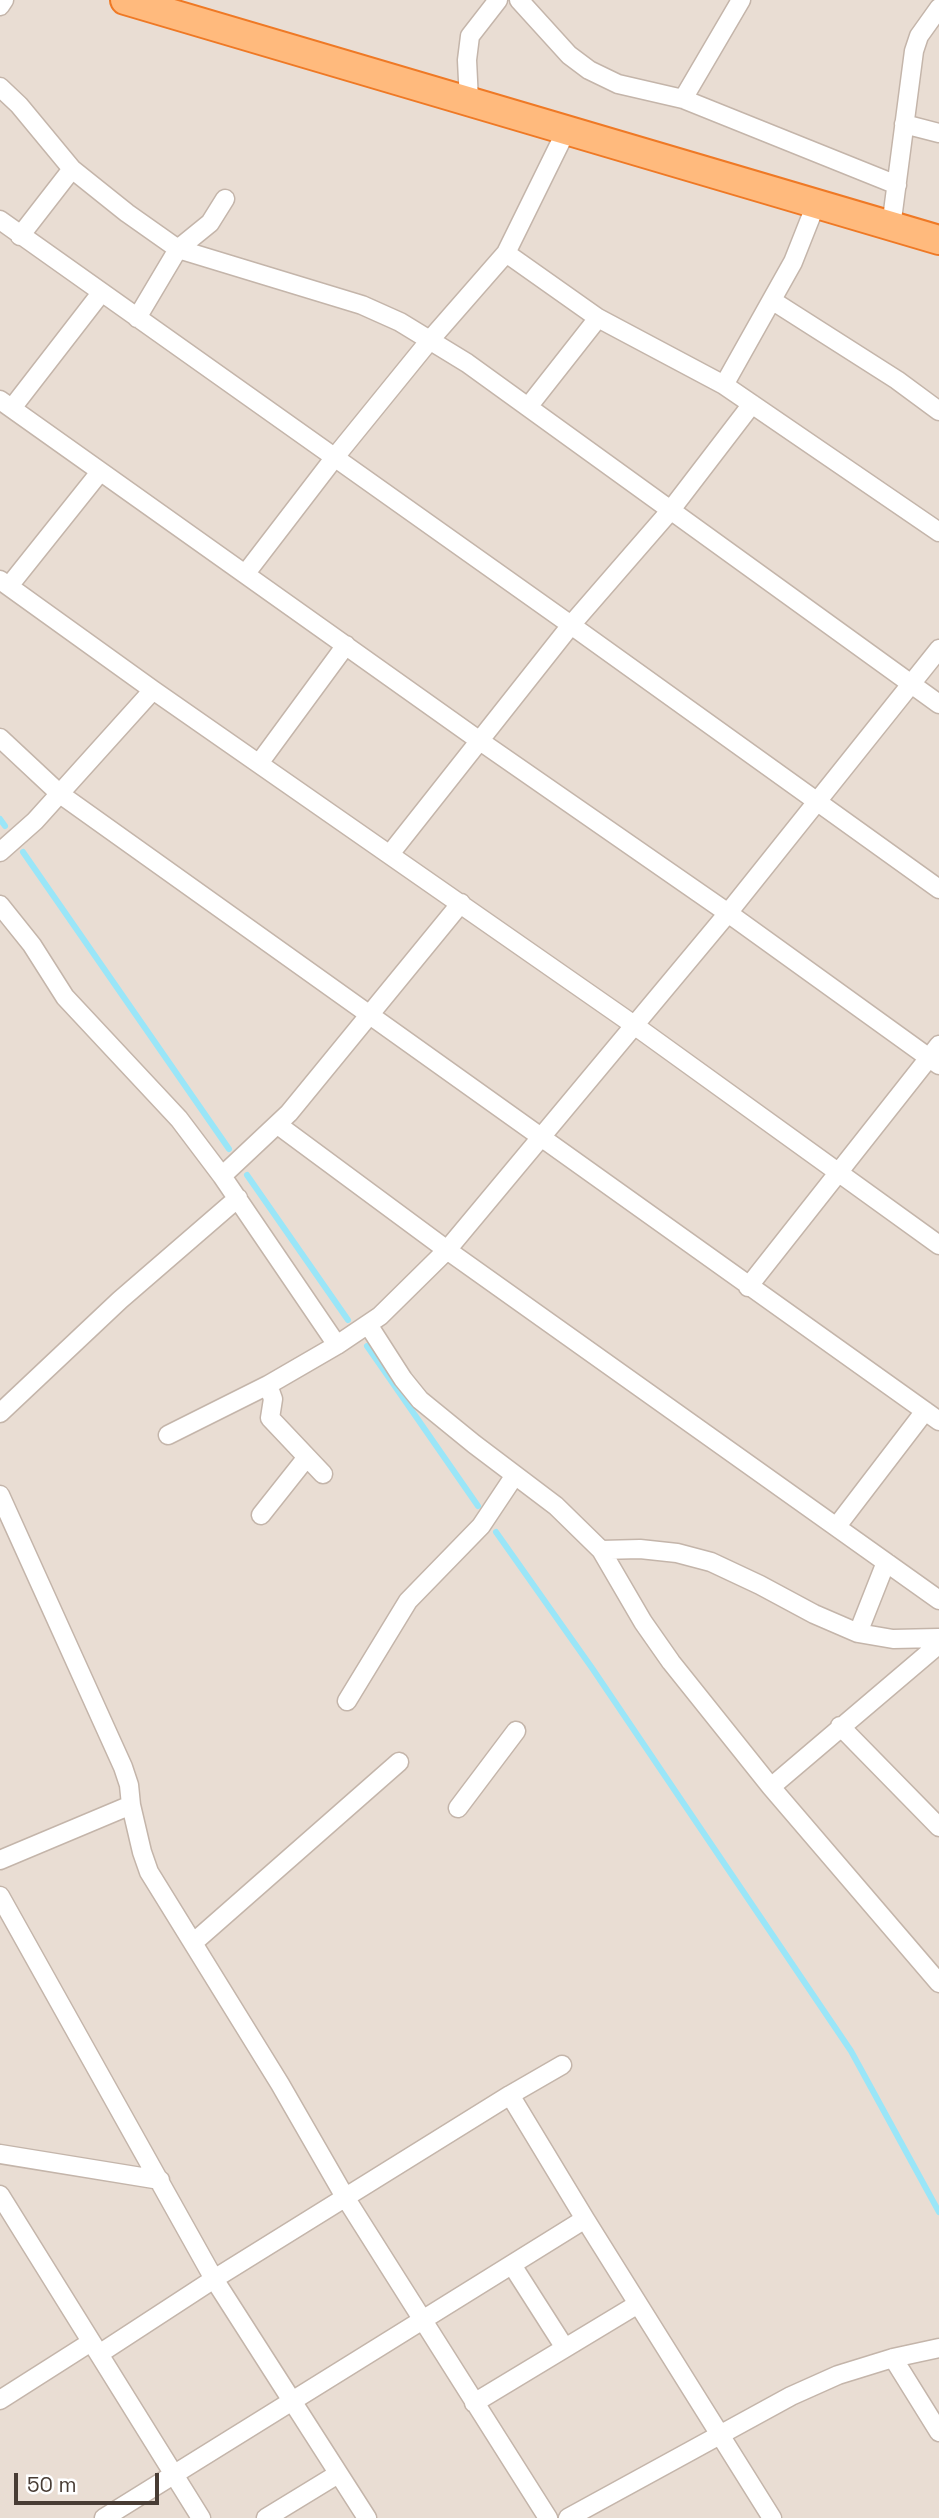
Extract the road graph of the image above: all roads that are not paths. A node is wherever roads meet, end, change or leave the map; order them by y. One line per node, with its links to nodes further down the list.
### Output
1 (4, 0): 6 (street)
2 (125, 0): 10 (highway)
3 (498, 0): 10 (street)
4 (519, 0): 9 (street)
5 (741, 0): 9 (street)
6 (0, 6)
7 (939, 8): 11 (street)
8 (0, 88): 14 (street)
9 (683, 99): 15 (street)
10 (469, 101): 12 (highway)
11 (904, 124): 13 (street); 15 (street)
12 (567, 129): 17 (highway); 23 (street)
13 (939, 132)
14 (72, 169): 20 (street); 22 (street)
15 (897, 185): 19 (street)
16 (225, 199): 22 (street)
17 (816, 204): 19 (highway); 25 (street)
18 (0, 220): 20 (street)
19 (891, 227): 21 (highway)
20 (20, 236): 24 (street)
21 (939, 240)
22 (178, 249): 26 (street); 28 (street)
23 (506, 253): 27 (street); 28 (street)
24 (101, 293): 26 (street); 30 (street)
25 (773, 301): 29 (street); 33 (street)
26 (137, 318): 34 (street)
27 (598, 318): 29 (street); 32 (street)
28 (430, 340): 32 (street); 34 (street)
29 (724, 386): 31 (street)
30 (6, 404): 35 (street)
31 (752, 404): 36 (street); 37 (street)
32 (528, 407): 36 (street)
33 (939, 411)
34 (335, 457): 38 (street); 40 (street)
35 (100, 472): 38 (street); 39 (street)
36 (670, 511): 40 (street); 43 (street)
37 (939, 532)
38 (246, 573): 41 (street)
39 (4, 583): 44 (street)
40 (571, 625): 47 (street); 50 (street)
41 (346, 645): 47 (street); 48 (street)
42 (939, 649): 43 (street)
43 (911, 684): 45 (street); 50 (street)
44 (153, 690): 48 (street); 49 (street)
45 (939, 704)
46 (0, 738): 49 (street)
47 (480, 741): 52 (street); 56 (street)
48 (260, 762): 52 (street)
49 (60, 794): 51 (street); 57 (street)
50 (816, 802): 53 (street); 56 (street)
51 (0, 852)
52 (390, 854): 54 (street)
53 (939, 890)
54 (461, 903): 57 (street); 58 (street)
55 (0, 905): 63 (street)
56 (727, 913): 58 (street); 59 (street)
57 (370, 1013): 60 (street); 61 (street)
58 (634, 1025): 61 (street); 62 (street)
59 (936, 1056): 62 (street)
60 (278, 1125): 63 (street); 66 (street)
61 (542, 1138): 66 (street); 67 (street)
62 (839, 1172): 65 (street); 67 (street)
63 (222, 1176): 64 (street)
64 (237, 1198): 69 (street); 71 (street)
65 (939, 1245)
66 (447, 1250): 68 (street); 79 (street)
67 (748, 1287): 72 (street)
68 (369, 1326): 69 (street); 76 (street)
69 (337, 1345): 70 (street)
70 (268, 1385): 73 (street); 74 (street)
71 (0, 1413)
72 (932, 1416): 79 (street)
73 (168, 1435)
74 (307, 1457): 75 (street); 78 (street)
75 (324, 1474)
76 (515, 1475): 80 (street); 85 (street)
77 (0, 1495): 90 (street)
78 (261, 1515)
79 (837, 1526): 81 (street)
80 (601, 1550): 83 (street); 89 (street)
81 (886, 1562): 82 (street); 83 (street)
82 (939, 1600)
83 (858, 1633): 84 (street)
84 (937, 1642): 86 (street)
85 (347, 1701)
86 (840, 1726): 89 (street); 92 (street)
87 (516, 1731): 91 (street)
88 (399, 1762): 95 (street)
89 (771, 1787): 96 (street)
90 (131, 1805): 93 (street); 95 (street)
91 (458, 1808)
92 (939, 1827)
93 (0, 1860)
94 (0, 1896): 100 (street)
95 (193, 1943): 102 (street)
96 (939, 1983)
97 (562, 2065): 98 (street)
98 (510, 2095): 102 (street); 103 (street)
99 (0, 2154): 100 (street)
100 (160, 2180): 105 (street)
101 (0, 2195): 108 (street)
102 (345, 2197): 105 (street); 107 (street)
103 (585, 2219): 104 (street); 106 (street)
104 (512, 2265): 107 (street); 109 (street)
105 (214, 2278): 108 (street); 113 (street)
106 (638, 2304): 109 (street); 116 (street)
107 (422, 2321): 113 (street); 114 (street)
108 (95, 2348): 112 (street); 118 (street)
109 (565, 2348): 114 (street)
110 (939, 2348): 111 (street)
111 (893, 2358): 115 (street); 116 (street)
112 (0, 2400)
113 (292, 2403): 117 (street); 118 (street)
114 (474, 2403): 123 (street)
115 (939, 2432)
116 (721, 2433): 124 (street); 125 (street)
117 (338, 2474): 121 (street); 122 (street)
118 (174, 2475): 119 (street); 120 (street)
119 (104, 2518)
120 (201, 2518)
121 (265, 2518)
122 (367, 2518)
123 (548, 2518)
124 (568, 2518)
125 (772, 2518)

